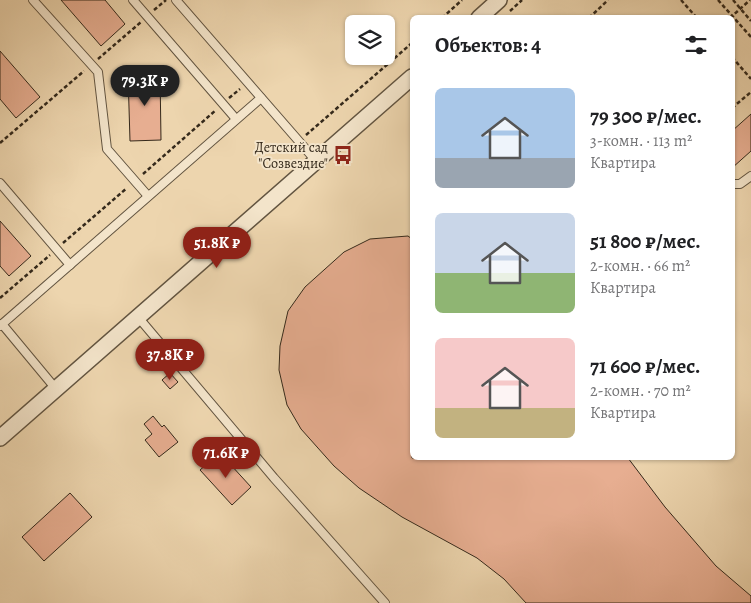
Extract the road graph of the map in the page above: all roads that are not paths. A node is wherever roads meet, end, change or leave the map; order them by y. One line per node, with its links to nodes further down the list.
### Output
1 (34, 0): 13 (lane)
2 (133, 0): 8 (lane)
3 (176, 0): 7 (lane)
4 (504, 6): 5 (street)
5 (485, 15)
6 (410, 79): 9 (street)
7 (261, 98): 8 (lane); 9 (lane)
8 (236, 119): 13 (lane)
9 (317, 162): 15 (street)
10 (751, 176): 12 (lane)
11 (0, 183): 14 (lane)
12 (735, 184)
13 (148, 196): 14 (lane)
14 (70, 264): 16 (lane)
15 (138, 317): 17 (street); 19 (lane)
16 (1, 325): 17 (lane)
17 (56, 389): 18 (street)
18 (0, 438)
19 (384, 603)

